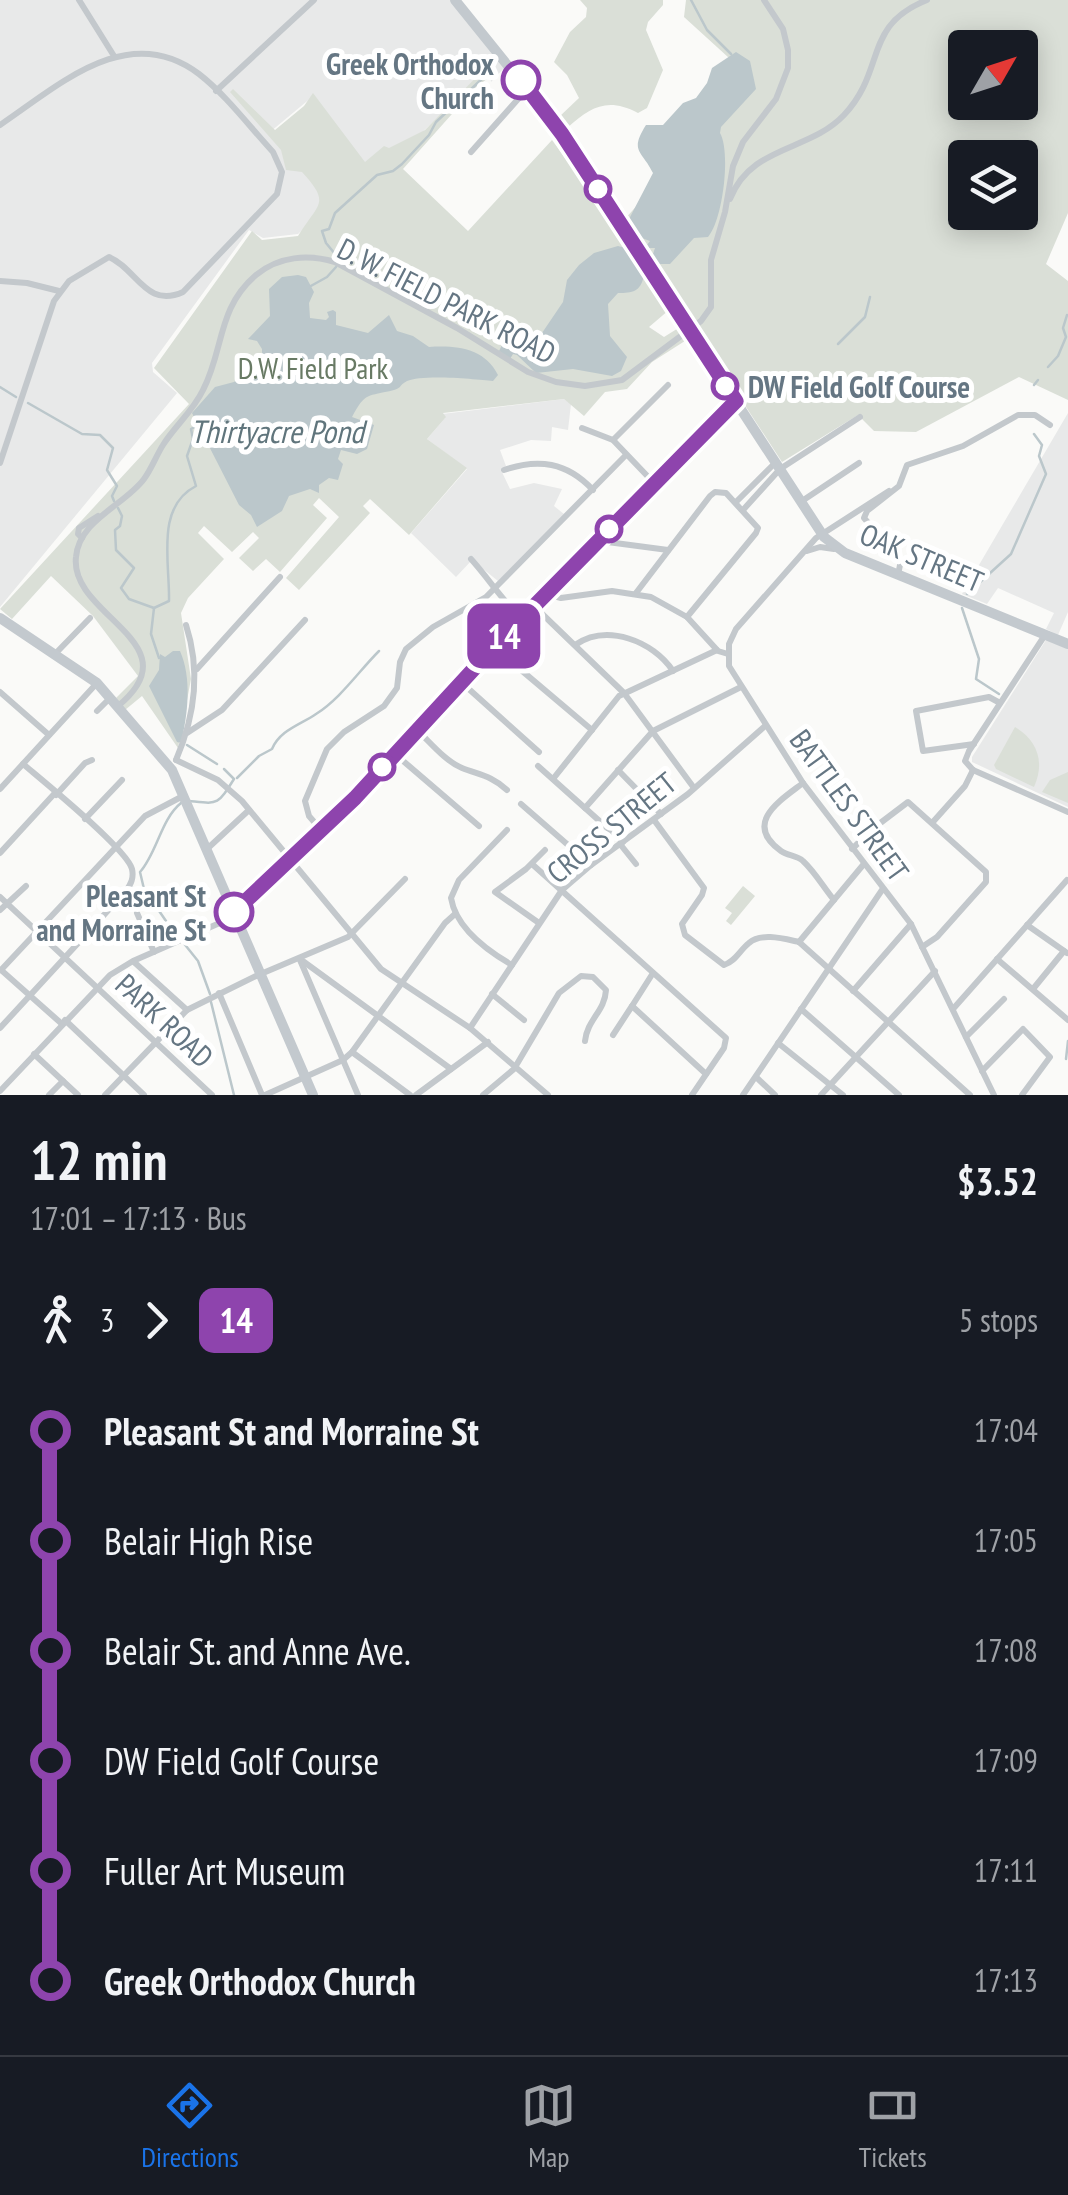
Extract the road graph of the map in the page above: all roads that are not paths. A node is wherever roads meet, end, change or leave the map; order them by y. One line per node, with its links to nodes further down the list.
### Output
1 (79, 0): 6 (street)
2 (314, 0): 7 (street)
3 (455, 0): 8 (main road, OAK STREET)
4 (764, 0): 13 (street, D. W. FIELD PARK ROAD)
5 (927, 0): 13 (street, D. W. FIELD PARK ROAD)
6 (114, 56): 9 (street); 11 (street)
7 (230, 79): 9 (street); 10 (street)
8 (528, 89): 12 (street); 16 (main road, OAK STREET)
9 (216, 91): 10 (street)
10 (227, 103): 15 (street)
11 (0, 125)
12 (471, 152)
13 (726, 209): 16 (street, D. W. FIELD PARK ROAD)
14 (0, 281): 15 (street)
15 (60, 292): 24 (street)
16 (688, 328): 18 (main road, OAK STREET); 66 (street, D. W. FIELD PARK ROAD)
17 (668, 385): 22 (street)
18 (736, 401): 26 (main road, OAK STREET); 28 (main road)
19 (860, 416): 26 (street)
20 (1050, 425): 30 (street)
21 (582, 428): 22 (street)
22 (613, 440): 23 (street)
23 (626, 455): 28 (street); 29 (street)
24 (0, 463)
25 (859, 463): 31 (street)
26 (778, 466): 31 (main road, OAK STREET); 32 (street); 33 (street)
27 (504, 470): 29 (street)
28 (654, 483): 35 (main road)
29 (592, 490): 42 (street)
30 (889, 491): 34 (street); 40 (street)
31 (800, 501): 34 (main road, OAK STREET)
32 (736, 502): 33 (street); 36 (street)
33 (742, 510): 46 (street)
34 (822, 534): 37 (main road, OAK STREET); 38 (street)
35 (598, 540): 36 (street); 43 (main road)
36 (668, 550): 44 (street)
37 (840, 550): 38 (street); 40 (main road, OAK STREET)
38 (802, 554): 58 (street)
39 (471, 559): 42 (street)
40 (898, 574): 52 (main road, OAK STREET)
41 (280, 577): 59 (street)
42 (495, 589): 48 (street); 102 (street)
43 (546, 593): 44 (street); 45 (main road)
44 (636, 593): 46 (street)
45 (534, 606): 48 (main road); 54 (street)
46 (688, 617): 56 (street)
47 (90, 618): 57 (street)
48 (521, 618): 55 (main road)
49 (306, 620): 73 (street)
50 (2, 621): 57 (main road)
51 (186, 625): 59 (street)
52 (1045, 634): 53 (main road, OAK STREET); 67 (street)
53 (1068, 644)
54 (575, 645): 60 (street); 65 (street)
55 (494, 647): 61 (main road); 71 (street)
56 (717, 650): 58 (street); 60 (street)
57 (56, 653): 62 (main road)
58 (728, 654): 63 (street, BATTLES STREET)
59 (196, 670): 73 (street)
60 (672, 671): 65 (street)
61 (460, 682): 70 (main road); 76 (street)
62 (97, 683): 66 (main road); 74 (street)
63 (741, 687): 69 (street, BATTLES STREET); 72 (street)
64 (0, 692): 74 (street)
65 (624, 693): 71 (street); 72 (street)
66 (114, 702): 68 (street); 79 (main road)
67 (1000, 704): 75 (street); 75 (street)
68 (97, 711)
69 (765, 726): 88 (street, BATTLES STREET); 89 (street, CROSS STREET)
70 (416, 729): 77 (main road); 91 (street)
71 (592, 730): 86 (street)
72 (653, 731): 83 (street); 89 (street)
73 (187, 734): 79 (street)
74 (49, 735): 80 (street)
75 (974, 744): 84 (street)
76 (538, 752)
77 (394, 753): 101 (street); 102 (main road)
78 (92, 760): 92 (street)
79 (172, 763): 93 (main road); 96 (street)
80 (22, 764): 85 (street); 92 (street)
81 (538, 766): 86 (street)
82 (0, 768): 85 (street)
83 (618, 770): 95 (street); 98 (street)
84 (973, 770): 97 (street); 100 (street)
85 (11, 777): 90 (street)
86 (553, 779): 95 (street)
87 (122, 780): 99 (street)
88 (803, 782): 107 (street, BATTLES STREET); 121 (street)
89 (695, 788): 98 (street, CROSS STREET)
90 (0, 789)
91 (507, 790)
92 (55, 794): 99 (street); 109 (street)
93 (186, 799): 105 (street); 106 (main road)
94 (521, 804): 112 (street)
95 (585, 808): 104 (street)
96 (249, 810): 106 (street); 110 (street)
97 (1068, 812)
98 (657, 817): 104 (street, CROSS STREET); 131 (street)
99 (85, 820): 105 (street)
100 (932, 823): 107 (street); 132 (street)
101 (479, 826)
102 (322, 830): 110 (main road)
103 (507, 830): 125 (street)
104 (622, 843): 112 (street, CROSS STREET); 113 (street)
105 (115, 846): 129 (street); 135 (street)
106 (208, 849): 123 (main road)
107 (852, 849): 114 (street, BATTLES STREET)
108 (545, 850): 111 (street)
109 (0, 854)
110 (292, 860): 123 (main road); 130 (street)
111 (532, 864): 118 (street); 126 (street)
112 (591, 864): 118 (street, CROSS STREET)
113 (636, 864)
114 (864, 865): 119 (street, BATTLES STREET); 121 (street)
115 (405, 879): 130 (street)
116 (1067, 880): 128 (street)
117 (26, 886): 120 (street)
118 (562, 890): 126 (street, CROSS STREET); 143 (street)
119 (882, 890): 127 (street, BATTLES STREET); 140 (street)
120 (3, 900): 122 (street); 129 (street, PARK ROAD)
121 (834, 900): 131 (street)
122 (0, 910)
123 (234, 912): 133 (street); 145 (main road)
124 (137, 913): 133 (street)
125 (453, 916): 139 (street); 147 (street)
126 (539, 923): 139 (street, CROSS STREET)
127 (911, 924): 132 (street, BATTLES STREET); 150 (street)
128 (1027, 925): 134 (street); 137 (street)
129 (37, 932): 135 (street, PARK ROAD); 141 (street)
130 (351, 935): 136 (street); 147 (street)
131 (799, 942): 140 (street)
132 (922, 947): 142 (street, BATTLES STREET)
133 (154, 952): 138 (street)
134 (1066, 952): 149 (street)
135 (66, 958): 148 (street, PARK ROAD); 152 (street)
136 (299, 959): 144 (street); 145 (street); 146 (street)
137 (997, 960): 149 (street); 157 (street)
138 (133, 961): 148 (street); 158 (street)
139 (512, 964): 151 (street, CROSS STREET)
140 (828, 968): 150 (street); 156 (street)
141 (0, 969): 152 (street)
142 (934, 971): 157 (street, BATTLES STREET); 162 (street)
143 (654, 972): 155 (street); 179 (street)
144 (320, 974): 146 (street); 159 (street)
145 (261, 975): 153 (street); 181 (main road)
146 (310, 982): 175 (street)
147 (402, 982): 159 (street); 165 (street)
148 (97, 987): 163 (street); 169 (street, PARK ROAD)
149 (1032, 989): 161 (street)
150 (853, 990): 162 (street)
151 (492, 994): 160 (street); 165 (street, CROSS STREET)
152 (31, 996): 163 (street); 164 (street)
153 (213, 996): 158 (street); 191 (street)
154 (1004, 999): 167 (street)
155 (632, 1006): 166 (street); 179 (street)
156 (802, 1009): 171 (street); 174 (street)
157 (953, 1009): 167 (street, BATTLES STREET)
158 (187, 1010): 169 (street)
159 (378, 1018): 172 (street); 177 (street)
160 (524, 1020)
161 (1068, 1020)
162 (888, 1021): 174 (street); 203 (street)
163 (64, 1022): 173 (street); 180 (street)
164 (0, 1028)
165 (470, 1028): 170 (street)
166 (614, 1035)
167 (966, 1037): 178 (street, BATTLES STREET)
168 (586, 1041): 176 (street)
169 (154, 1042): 180 (street); 190 (street, PARK ROAD)
170 (488, 1042): 176 (street); 177 (street)
171 (778, 1043): 182 (street); 184 (street)
172 (352, 1052): 175 (street); 194 (street)
173 (34, 1054): 183 (street); 185 (street)
174 (857, 1056): 184 (street); 202 (street)
175 (344, 1060): 181 (street); 193 (street)
176 (514, 1066): 195 (street); 196 (street)
177 (451, 1069): 194 (street)
178 (982, 1070): 204 (street, BATTLES STREET); 205 (street)
179 (706, 1074): 197 (street)
180 (123, 1076): 188 (street); 189 (street)
181 (306, 1077): 191 (street); 192 (main road)
182 (756, 1077): 198 (street); 199 (street)
183 (63, 1080): 186 (street); 187 (street)
184 (831, 1084): 200 (street); 201 (street)
185 (0, 1091)
186 (49, 1095)
187 (78, 1095)
188 (105, 1095)
189 (144, 1095)
190 (212, 1095)
191 (263, 1095)
192 (313, 1095)
193 (358, 1095)
194 (413, 1095)
195 (483, 1095)
196 (548, 1095)
197 (692, 1095)
198 (744, 1095)
199 (775, 1095)
200 (822, 1095)
201 (842, 1095)
202 (900, 1095)
203 (970, 1095)
204 (994, 1095)
205 (1022, 1095)

